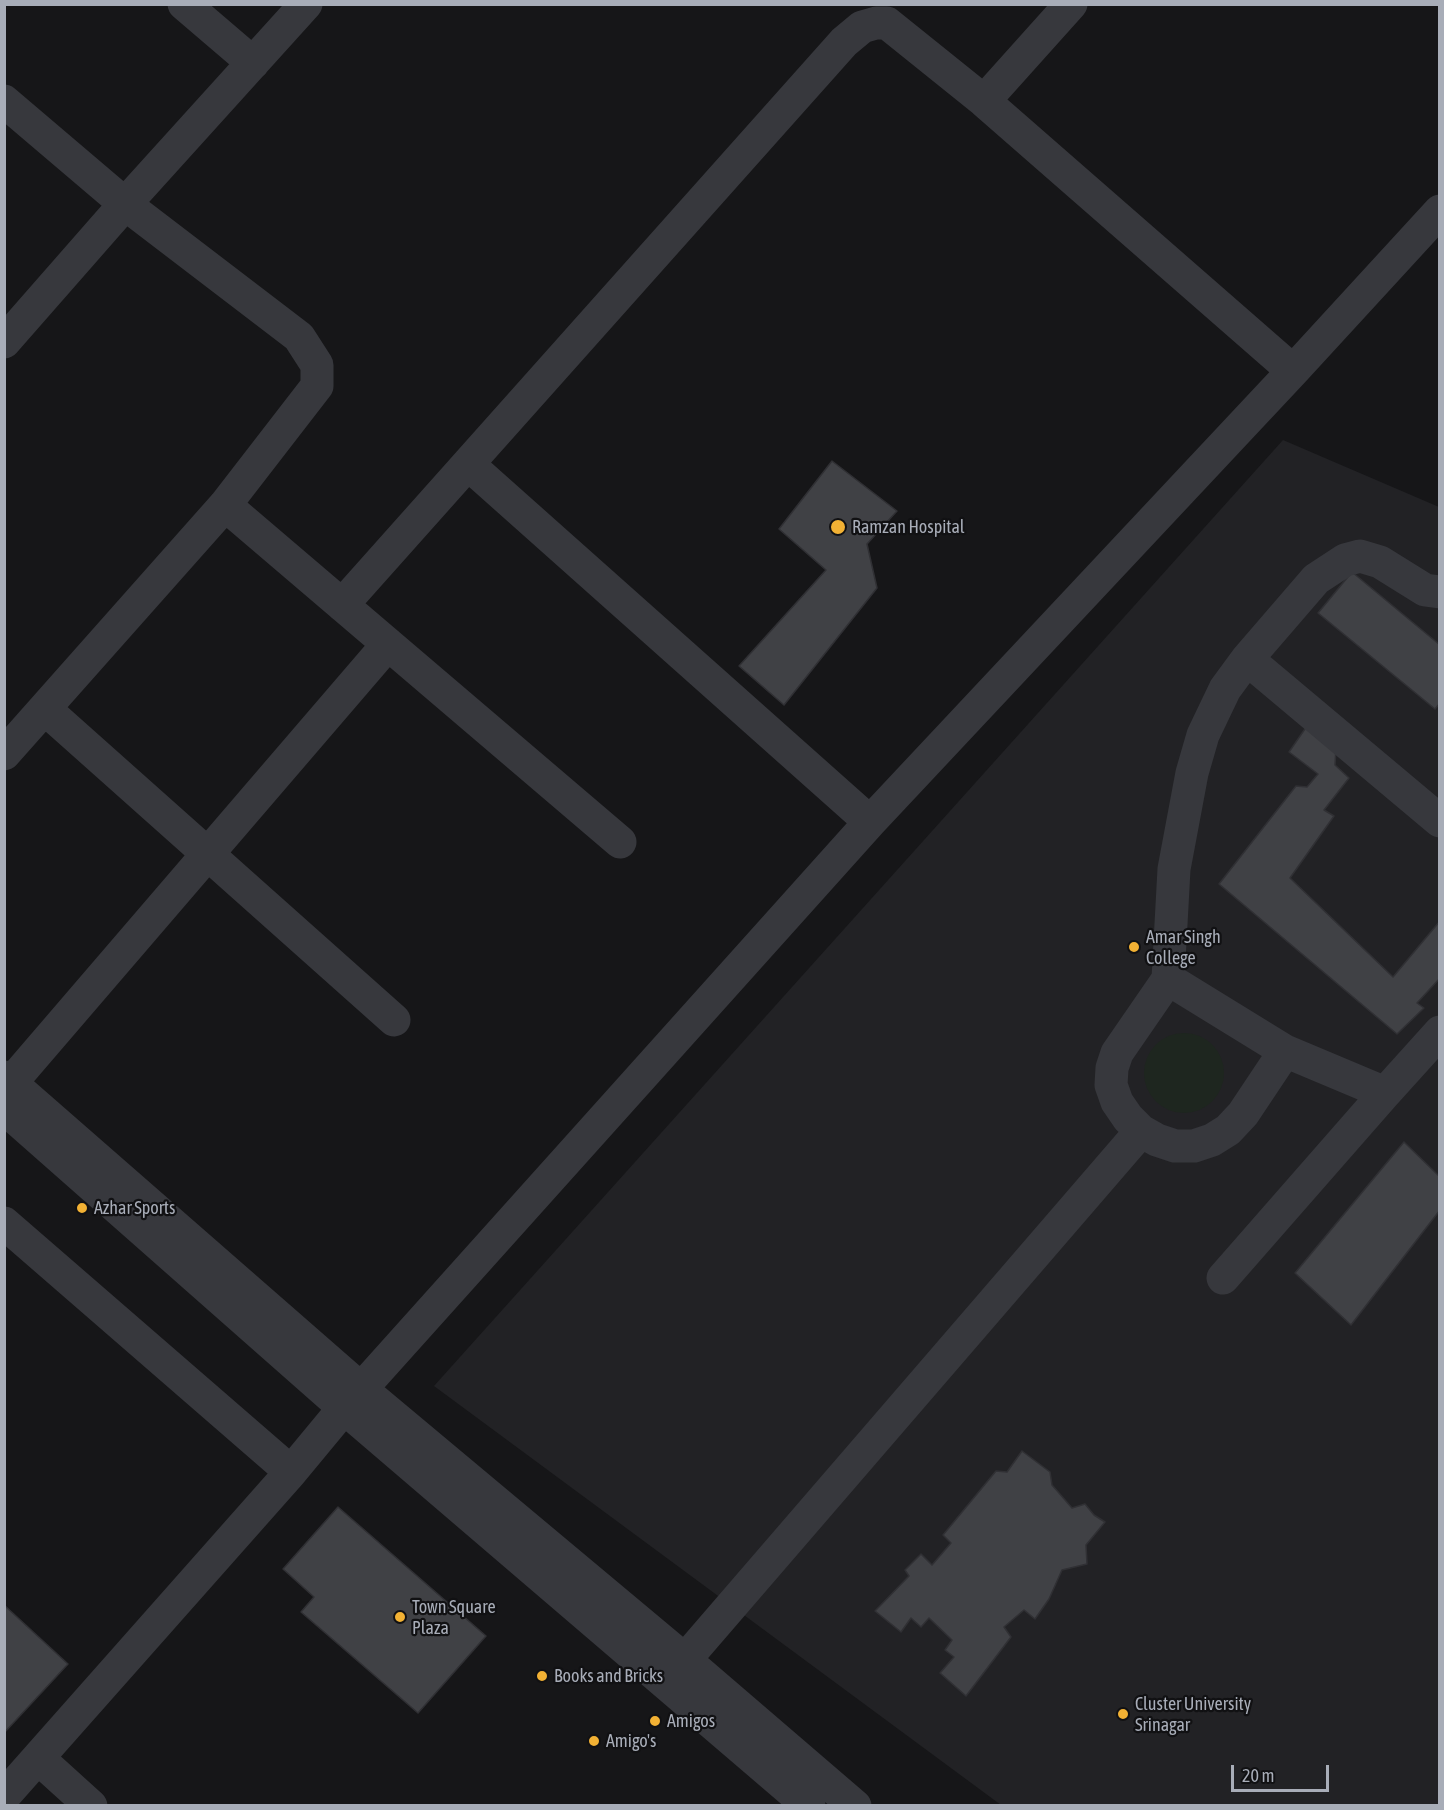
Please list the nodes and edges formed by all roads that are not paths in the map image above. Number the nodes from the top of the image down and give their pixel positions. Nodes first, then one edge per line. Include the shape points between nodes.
1 (184, 4) edge
2 (306, 4) edge
3 (1071, 4) edge
4 (253, 63) junction
5 (4, 101) edge
6 (984, 101) junction
7 (125, 204) junction
8 (1440, 211) edge
9 (4, 342) edge
10 (1293, 371) junction
11 (468, 464) junction
12 (225, 505) junction
13 (1440, 592) edge
14 (342, 605) junction
15 (388, 644) junction
16 (1247, 659) junction
17 (45, 709) junction
18 (4, 754) edge
19 (1440, 821) edge
20 (870, 822) junction
21 (620, 842) dead end
22 (208, 854) junction
23 (1168, 979) junction
24 (394, 1020) dead end
25 (1440, 1032) edge
26 (1286, 1051) junction
27 (6, 1090) edge
28 (1385, 1093) junction
29 (1141, 1131) junction
30 (4, 1223) edge
31 (1223, 1278) dead end
32 (353, 1399) junction
33 (291, 1472) junction
34 (675, 1671) junction
35 (38, 1758) junction
36 (4, 1796) edge
37 (91, 1806) edge
38 (809, 1806) edge
39 (855, 1806) edge

1 - 4 street
2 - 4 street
3 - 6 street
4 - 7 street
5 - 7 street
6 - 10 street
6 - 11 street via 887,23 854,32
7 - 9 street
7 - 12 street via 298,337 317,365 318,386
8 - 10 street
10 - 20 street
11 - 14 street
11 - 20 street
12 - 14 street
12 - 17 street
13 - 16 street via 1425,590 1380,562 1352,557 1316,579
14 - 15 street
15 - 21 street
15 - 22 street
16 - 19 street
16 - 23 street via 1225,689 1203,735 1192,773 1174,869
17 - 18 street
17 - 22 street
20 - 32 street
22 - 24 street
22 - 27 street
23 - 26 street
23 - 29 street via 1117,1053 1112,1068 1111,1085 1118,1102
25 - 28 street
26 - 28 street
26 - 29 street via 1243,1114 1212,1140 1194,1146 1175,1146
27 - 32 street
28 - 31 street
29 - 34 street
30 - 33 street
32 - 33 street
32 - 34 street
33 - 35 street
34 - 38 street
34 - 39 street
35 - 36 street
35 - 37 street

